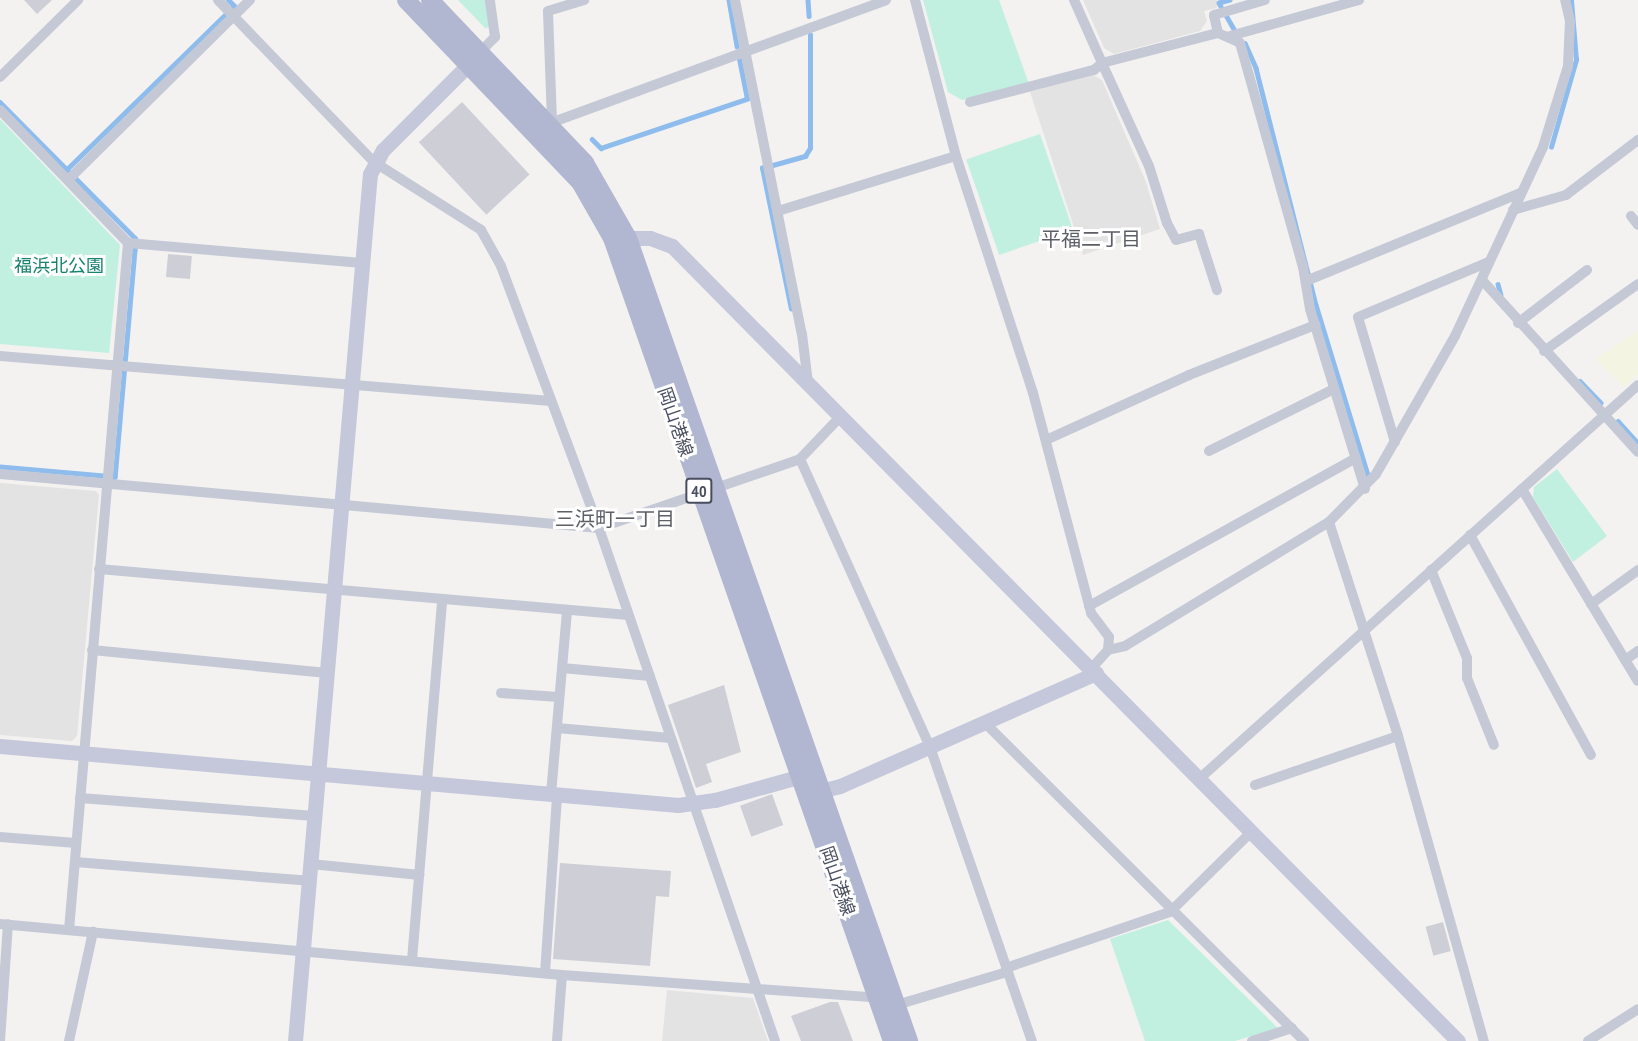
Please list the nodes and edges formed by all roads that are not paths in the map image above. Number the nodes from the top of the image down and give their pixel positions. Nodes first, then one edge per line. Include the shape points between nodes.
1 (78, 0) edge
2 (218, 0) edge
3 (250, 0) edge
4 (406, 0) edge
5 (430, 0) edge
6 (490, 0) edge
7 (584, 0) edge
8 (735, 0) edge
9 (886, 0) edge
10 (915, 0) edge
11 (1074, 0) edge
12 (1265, 0) edge
13 (1359, 0) edge
14 (1565, 0) edge
15 (230, 13) junction
16 (1218, 33) junction
17 (1235, 35) junction
18 (744, 51) junction
19 (473, 59) junction
20 (1102, 63) junction
21 (0, 77) edge
22 (970, 102) dead end
23 (0, 110) edge
24 (544, 125) junction
25 (1638, 140) edge
26 (957, 156) junction
27 (374, 162) junction
28 (71, 177) junction
29 (1521, 193) junction
30 (1513, 210) junction
31 (778, 211) junction
32 (620, 238) junction
33 (133, 243) junction
34 (1489, 262) junction
35 (362, 263) junction
36 (1587, 270) dead end
37 (1310, 279) junction
38 (1482, 280) junction
39 (1638, 284) edge
40 (1217, 290) dead end
41 (1521, 320) junction
42 (1315, 325) junction
43 (1548, 349) junction
44 (0, 356) edge
45 (122, 366) junction
46 (352, 385) junction
47 (1638, 385) edge
48 (808, 387) junction
49 (1334, 389) junction
50 (551, 401) junction
51 (1605, 416) junction
52 (839, 418) junction
53 (1046, 440) junction
54 (1395, 442) junction
55 (1209, 451) dead end
56 (1638, 452) edge
57 (1356, 458) junction
58 (800, 459) junction
59 (0, 474) edge
60 (108, 480) junction
61 (707, 489) junction
62 (1365, 489) junction
63 (1522, 489) junction
64 (341, 506) junction
65 (1329, 522) junction
66 (599, 528) junction
67 (1470, 535) junction
68 (99, 569) junction
69 (1431, 570) junction
70 (1638, 570) edge
71 (334, 589) junction
72 (442, 600) junction
73 (1591, 604) junction
74 (1089, 606) junction
75 (567, 610) junction
76 (628, 615) junction
77 (1365, 628) junction
78 (92, 650) junction
79 (1108, 650) junction
80 (1638, 651) edge
81 (1625, 660) junction
82 (562, 668) junction
83 (1094, 671) junction
84 (327, 673) junction
85 (650, 676) junction
86 (1638, 681) edge
87 (501, 693) dead end
88 (559, 697) junction
89 (984, 723) junction
90 (557, 729) junction
91 (1398, 736) junction
92 (671, 738) junction
93 (1494, 745) dead end
94 (0, 746) edge
95 (930, 747) junction
96 (83, 753) junction
97 (1591, 755) dead end
98 (318, 774) junction
99 (806, 774) junction
100 (1198, 780) junction
101 (426, 783) junction
102 (1255, 785) dead end
103 (815, 793) junction
104 (554, 794) junction
105 (80, 798) junction
106 (694, 805) junction
107 (314, 816) junction
108 (1251, 832) junction
109 (0, 837) edge
110 (76, 843) junction
111 (75, 861) junction
112 (310, 864) junction
113 (419, 874) junction
114 (309, 881) junction
115 (1170, 912) junction
116 (4, 924) edge
117 (69, 930) junction
118 (93, 932) junction
119 (303, 951) junction
120 (412, 960) junction
121 (1007, 970) junction
122 (545, 974) junction
123 (562, 975) junction
124 (757, 990) junction
125 (887, 1002) junction
126 (1638, 1009) edge
127 (1292, 1028) junction
128 (0, 1041) edge
129 (69, 1041) edge
130 (295, 1041) edge
131 (558, 1041) edge
132 (775, 1041) edge
133 (892, 1041) edge
134 (909, 1041) edge
135 (1032, 1041) edge
136 (1252, 1041) edge
137 (1304, 1041) edge
138 (1458, 1041) edge
139 (1484, 1041) edge
140 (1588, 1041) edge

1 - 21 street
2 - 15 street
3 - 15 street
4 - 19 main road, 岡山港線 / 40
5 - 19 main road, 岡山港線 / 40
6 - 19 street via 495,37
7 - 24 street via 548,11
8 - 18 street
9 - 18 street
10 - 26 street
11 - 20 street
12 - 16 street via 1214,15
13 - 17 street
14 - 29 street via 1570,21 1568,66 1543,147
15 - 27 street
15 - 28 street
16 - 17 street
16 - 20 street
17 - 37 street via 1248,62
18 - 24 street
18 - 31 street
19 - 24 main road, 岡山港線 / 40
19 - 27 street
20 - 22 street via 1094,70
20 - 40 street via 1149,166 1167,223 1176,240 1199,234
23 - 28 street
24 - 32 main road, 岡山港線 / 40
25 - 30 street via 1566,195
26 - 31 street
26 - 53 street
27 - 35 street
27 - 50 street via 481,230 501,266
28 - 33 street
29 - 30 street
29 - 37 street
30 - 34 street
31 - 48 street
32 - 48 street via 672,246
32 - 61 main road, 岡山港線 / 40
33 - 35 street
33 - 45 street
34 - 38 street
34 - 54 street via 1358,317
35 - 46 street
36 - 41 street
37 - 42 street
38 - 41 street
38 - 54 street
39 - 43 street
41 - 43 street
42 - 49 street
42 - 53 street via 1189,375
43 - 51 street
44 - 45 street
45 - 46 street
45 - 60 street
46 - 50 street
46 - 64 street
47 - 51 street
48 - 52 street
49 - 55 street
49 - 57 street
50 - 66 street
51 - 56 street
51 - 63 street
52 - 58 street
52 - 83 street
53 - 74 street
54 - 62 street
57 - 62 street
57 - 74 street
58 - 61 street
58 - 95 street
59 - 60 street
60 - 64 street
60 - 68 street
61 - 66 street
61 - 99 main road, 岡山港線 / 40
62 - 65 street
63 - 67 street
63 - 73 street
64 - 66 street
64 - 71 street
65 - 77 street
65 - 79 street via 1125,646
66 - 76 street
67 - 69 street
67 - 97 street
68 - 71 street
68 - 78 street
69 - 77 street
69 - 93 street via 1467,658 1467,678
70 - 73 street
71 - 72 street
71 - 84 street
72 - 75 street
72 - 101 street
73 - 81 street
74 - 79 street via 1109,637
75 - 76 street
75 - 82 street
76 - 85 street
77 - 91 street
77 - 100 street
78 - 84 street
78 - 96 street
79 - 83 street
80 - 81 street
81 - 86 street
82 - 85 street
82 - 88 street
83 - 89 street
83 - 100 street
84 - 98 street
85 - 92 street
87 - 88 street
88 - 90 street
89 - 95 street
89 - 115 street
90 - 92 street
90 - 104 street
91 - 102 street
91 - 139 street
92 - 106 street
94 - 96 street
95 - 103 street
95 - 121 street
96 - 98 street
96 - 105 street
98 - 101 street
98 - 107 street
99 - 103 main road, 岡山港線 / 40
99 - 106 street
100 - 108 street
101 - 104 street
101 - 113 street
103 - 125 main road, 岡山港線 / 40
104 - 106 street
104 - 122 street
105 - 107 street
105 - 110 street
106 - 124 street
107 - 112 street
108 - 115 street
108 - 138 street
109 - 110 street
110 - 111 street
111 - 114 street
111 - 117 street
112 - 113 street
112 - 114 street
113 - 120 street
114 - 119 street
115 - 121 street
115 - 127 street
116 - 117 street
116 - 128 street
117 - 118 street
118 - 119 street
118 - 129 street
119 - 120 street
119 - 130 street
120 - 122 street
121 - 125 street
121 - 135 street
122 - 123 street
123 - 124 street
123 - 131 street
124 - 125 street
124 - 132 street
125 - 133 main road, 岡山港線 / 40
125 - 134 main road, 岡山港線 / 40
126 - 140 street
127 - 136 street
127 - 137 street

